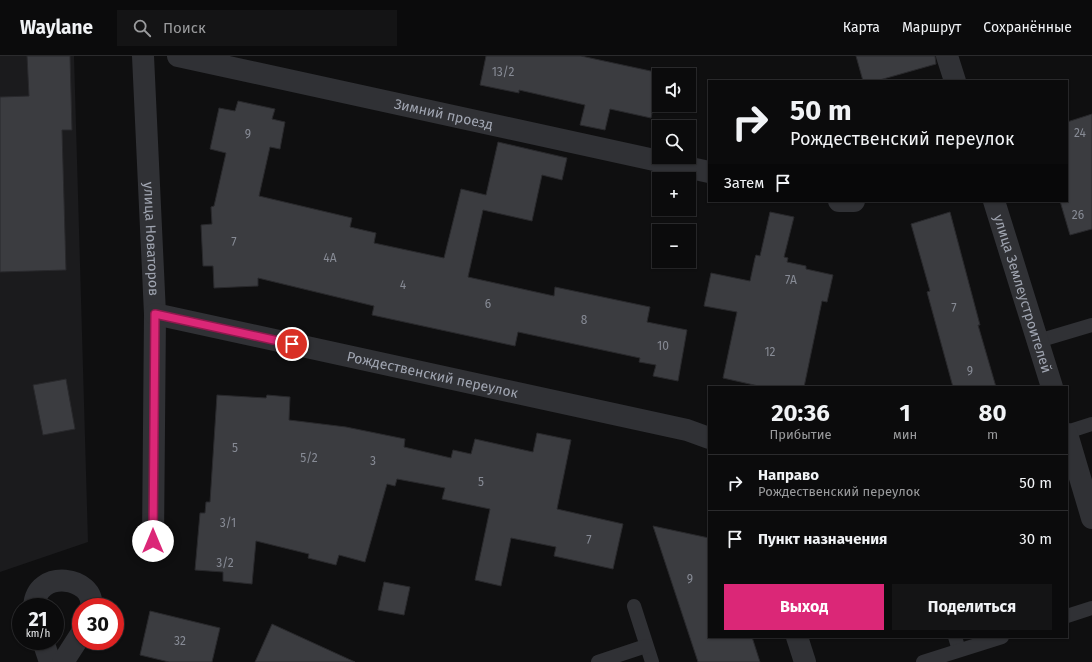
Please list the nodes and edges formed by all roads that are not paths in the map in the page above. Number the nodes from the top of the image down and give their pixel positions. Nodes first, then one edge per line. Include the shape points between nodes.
1 (143, 56) edge
2 (178, 56) edge
3 (947, 56) edge
4 (955, 80) edge
5 (708, 172) edge
6 (994, 202) edge
7 (155, 314) junction
8 (1092, 325) edge
9 (1038, 341) junction
10 (1052, 386) edge
11 (1092, 424) edge
12 (1068, 433) edge
13 (1068, 436) edge
14 (708, 438) edge
15 (1092, 518) edge
16 (153, 541) dead end
17 (35, 598) edge
18 (90, 598) edge
19 (634, 606) dead end
20 (1092, 608) edge
21 (1068, 616) edge
22 (798, 638) edge
23 (996, 638) edge
24 (957, 644) edge
25 (646, 646) junction
26 (72, 648) edge
27 (46, 650) edge
28 (50, 662) edge
29 (63, 662) edge
30 (598, 662) edge
31 (652, 662) edge
32 (805, 662) edge
33 (923, 662) edge

1 - 7 street, улица Новаторов
2 - 5 street, Зимний проезд
3 - 4 street
6 - 9 street, улица Землеустроителей
7 - 14 street, Рождественский переулок via 687,430
7 - 16 street, улица Новаторов
8 - 9 lane
9 - 10 street, улица Землеустроителей
11 - 12 lane
13 - 15 street
17 - 18 street via 42,586 54,580 68,580 80,585
19 - 25 lane
20 - 21 lane
22 - 32 street
23 - 24 lane
24 - 33 lane
25 - 30 lane
25 - 31 lane
26 - 29 street
27 - 28 street

